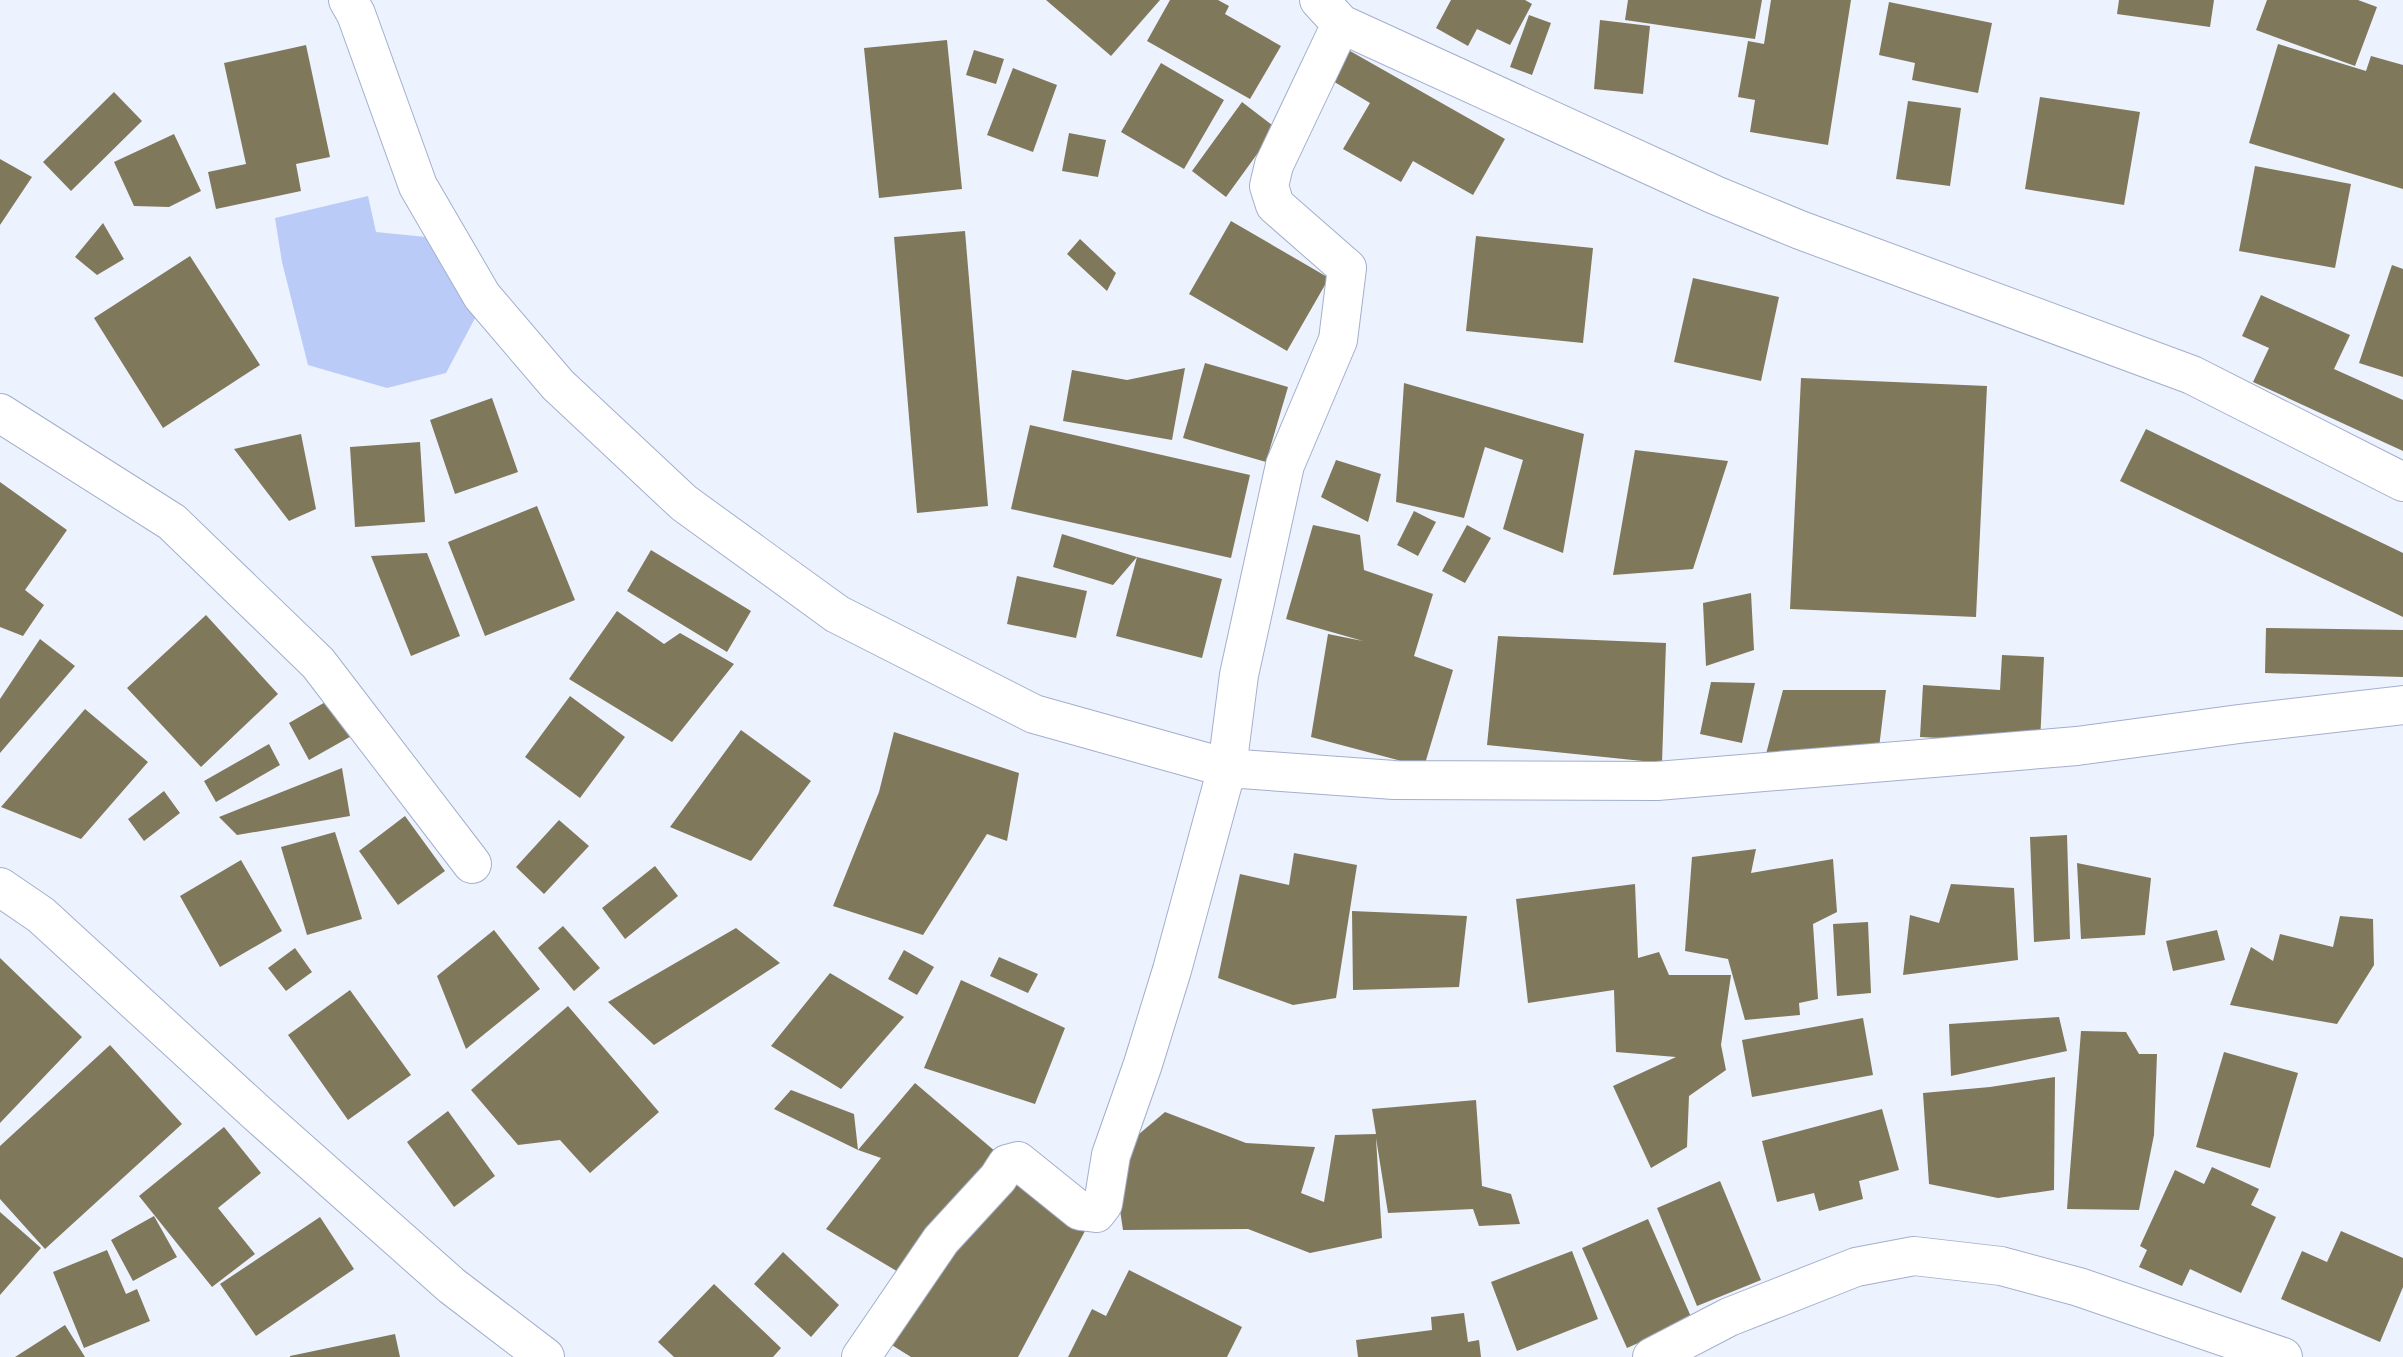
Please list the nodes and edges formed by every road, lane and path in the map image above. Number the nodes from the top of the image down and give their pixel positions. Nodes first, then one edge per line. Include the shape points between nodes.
1 (348, 0) edge
2 (1330, 12) edge
3 (0, 413) edge
4 (2403, 482) edge
5 (2403, 705) edge
6 (1227, 768) junction
7 (472, 864) dead end
8 (0, 887) edge
9 (545, 1357) edge
10 (861, 1357) edge
11 (1652, 1357) edge
12 (2283, 1357) edge

1 - 6 street via 418,186 482,296 558,385 684,503 837,614 1034,714
2 - 4 street via 1715,195 2192,375
2 - 6 street via 1269,186 1275,205 1347,268 1338,340 1285,465 1239,675
3 - 7 street via 172,522 318,663
5 - 6 street via 2077,746 1657,781 1394,780
6 - 10 street via 1168,982 1111,1155 1103,1203 1096,1213 1080,1212 1018,1161 1007,1164 941,1240
8 - 9 street via 40,915 452,1286
11 - 12 street via 1729,1318 1856,1267 1914,1256 2001,1266 2079,1287

